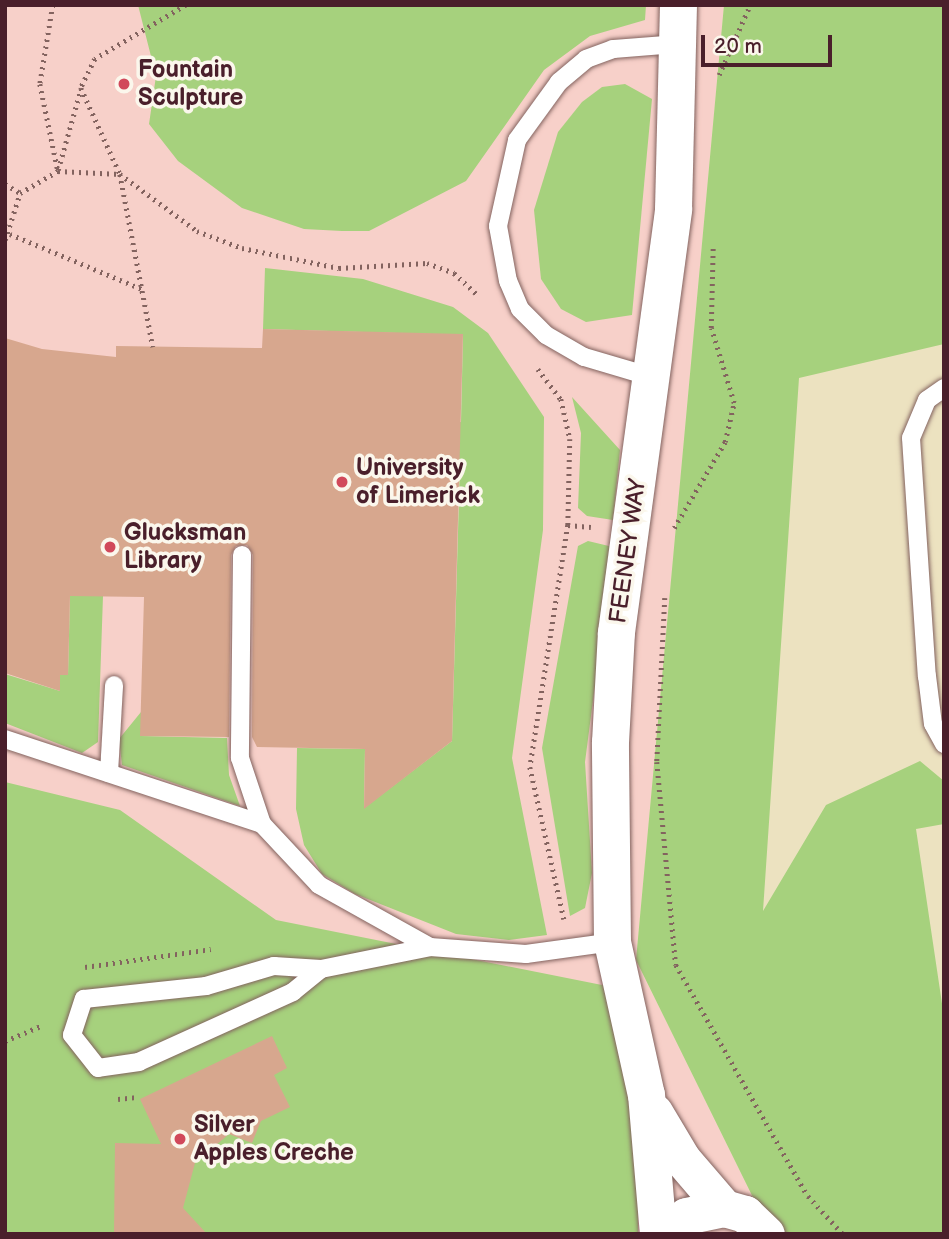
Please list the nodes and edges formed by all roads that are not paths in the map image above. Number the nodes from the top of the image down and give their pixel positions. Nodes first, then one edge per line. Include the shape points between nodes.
1 (678, 5) edge
2 (676, 44) junction
3 (652, 377) junction
4 (944, 388) edge
5 (242, 555) dead end
6 (114, 685) dead end
7 (5, 739) edge
8 (944, 744) edge
9 (109, 774) junction
10 (262, 824) junction
11 (612, 942) junction
12 (430, 947) junction
13 (321, 969) junction
14 (646, 1095) junction
15 (724, 1208) junction
16 (658, 1234) edge
17 (667, 1234) edge
18 (766, 1234) edge

1 - 2 street, FEENEY WAY
2 - 3 street, FEENEY WAY via 673,209
2 - 3 lane via 613,49 586,59 559,82 517,140 498,226 508,281 528,317 584,357
3 - 11 street, FEENEY WAY via 616,632
4 - 8 lane via 927,400 911,438 927,676 933,724
5 - 10 lane via 240,758
6 - 9 lane
7 - 9 lane
9 - 10 lane
10 - 12 lane via 319,885
11 - 12 lane via 572,950
11 - 14 street, FEENEY WAY
12 - 13 lane
13 - 13 lane via 293,992 138,1062 98,1068 72,1035 84,999 206,986 274,966
14 - 15 street, FEENEY WAY via 665,1135
14 - 16 street, FEENEY WAY
15 - 17 street via 686,1216
15 - 18 street via 745,1214

